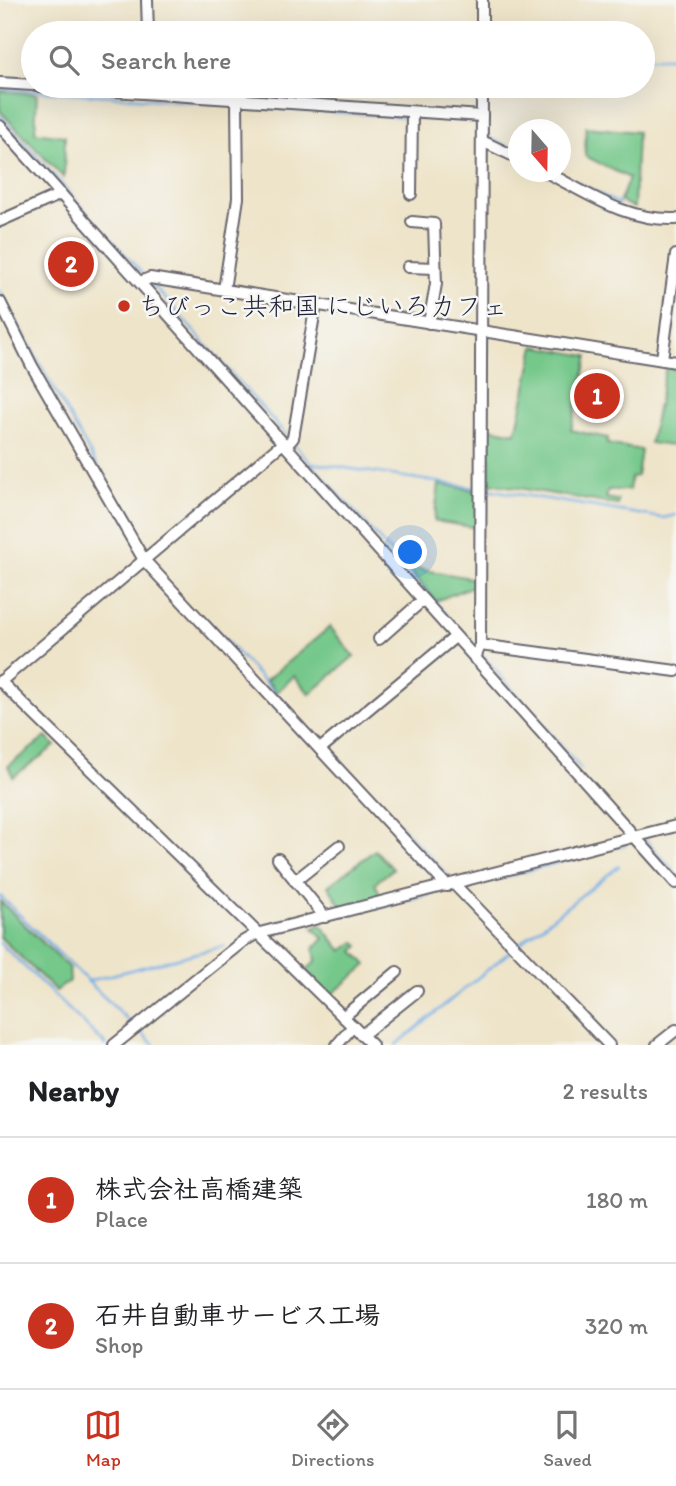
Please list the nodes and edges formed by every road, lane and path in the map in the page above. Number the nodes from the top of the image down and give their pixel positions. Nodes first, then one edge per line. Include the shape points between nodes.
1 (147, 0) edge
2 (482, 0) edge
3 (148, 21) edge
4 (482, 21) edge
5 (0, 83) edge
6 (21, 84) edge
7 (199, 98) edge
8 (482, 98) edge
9 (237, 104) junction
10 (412, 112) junction
11 (482, 117) junction
12 (0, 126) edge
13 (482, 141) junction
14 (508, 153) edge
15 (566, 182) edge
16 (61, 194) junction
17 (411, 194) dead end
18 (676, 219) edge
19 (0, 221) edge
20 (412, 222) dead end
21 (676, 255) edge
22 (408, 267) dead end
23 (435, 268) junction
24 (140, 282) junction
25 (224, 290) junction
26 (0, 302) edge
27 (316, 304) junction
28 (429, 323) junction
29 (483, 331) junction
30 (662, 359) junction
31 (676, 362) edge
32 (285, 444) junction
33 (144, 560) junction
34 (422, 600) junction
35 (455, 637) junction
36 (379, 639) dead end
37 (483, 645) junction
38 (475, 659) junction
39 (676, 671) edge
40 (2, 680) edge
41 (323, 747) junction
42 (676, 826) edge
43 (632, 837) junction
44 (339, 846) dead end
45 (278, 859) dead end
46 (295, 881) junction
47 (676, 883) edge
48 (451, 885) junction
49 (325, 917) junction
50 (256, 934) junction
51 (397, 972) dead end
52 (416, 991) dead end
53 (343, 1017) junction
54 (352, 1026) junction
55 (676, 1030) edge
56 (362, 1035) junction
57 (114, 1045) edge
58 (337, 1045) edge
59 (372, 1045) edge
60 (609, 1045) edge
61 (657, 1045) edge

1 - 3 street
2 - 4 street
5 - 6 street
7 - 9 street
8 - 11 street
9 - 10 street
9 - 25 street via 238,198
10 - 11 street
10 - 17 street
11 - 13 street
12 - 16 street
13 - 14 street
13 - 29 street
15 - 18 street via 634,217
16 - 19 street
16 - 24 street
20 - 23 street via 434,224
21 - 30 street
22 - 23 street
23 - 28 street
24 - 25 street via 150,278
24 - 32 street
25 - 27 street
26 - 33 street
27 - 28 street
27 - 32 street via 293,438
28 - 29 street
29 - 30 street
29 - 37 street
30 - 31 street
32 - 33 street
32 - 34 street
33 - 40 street
33 - 41 street
34 - 35 street
34 - 36 street
35 - 38 street
35 - 41 street
37 - 38 street
37 - 39 street
38 - 43 street
40 - 50 street
41 - 48 street
42 - 43 street
43 - 47 street
43 - 48 street
44 - 46 street
45 - 46 street
46 - 49 street
48 - 49 street
48 - 60 street
49 - 50 street
50 - 53 street
50 - 57 street
51 - 53 street
52 - 56 street
53 - 54 street
54 - 56 street
54 - 58 street
55 - 61 street
56 - 59 street

